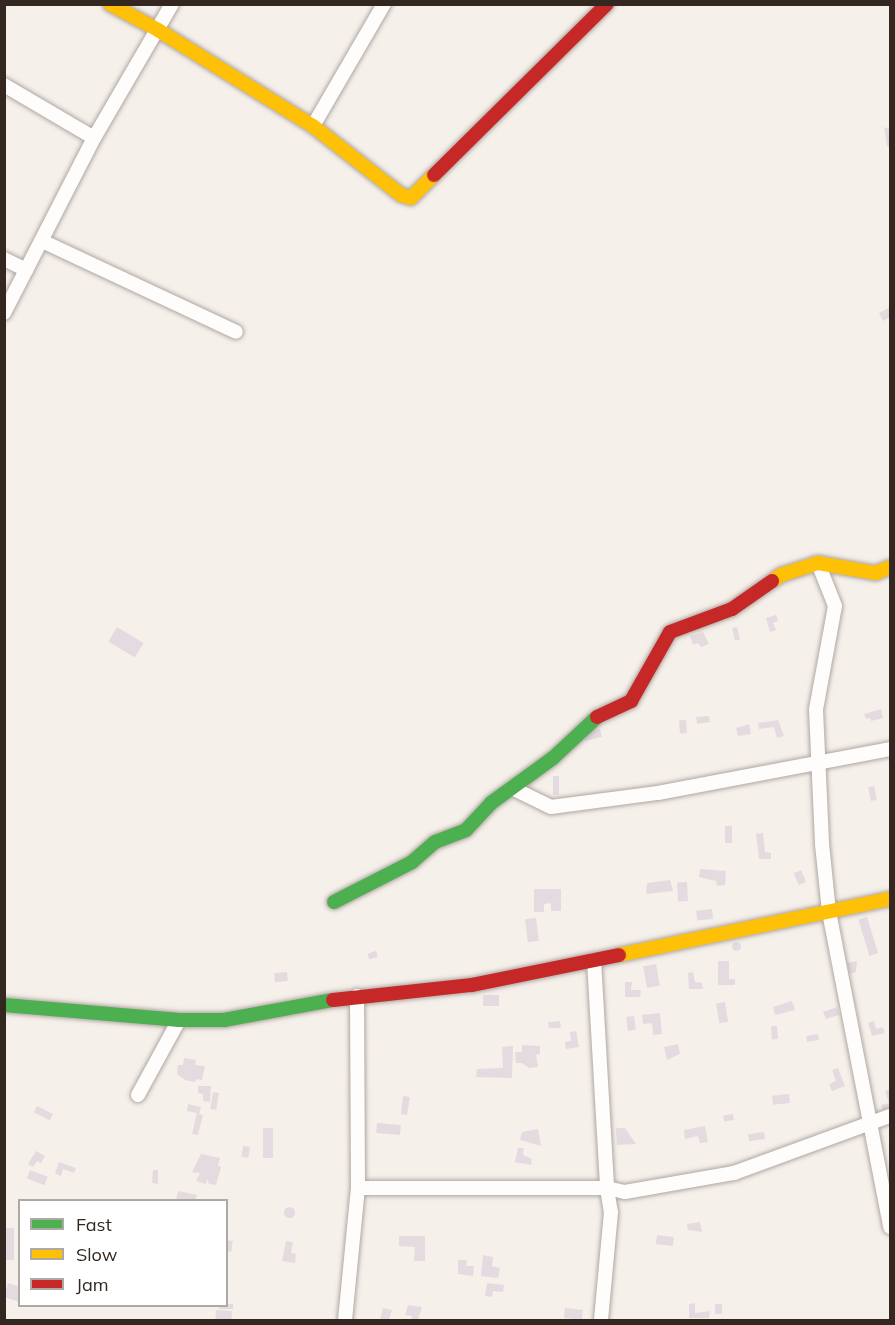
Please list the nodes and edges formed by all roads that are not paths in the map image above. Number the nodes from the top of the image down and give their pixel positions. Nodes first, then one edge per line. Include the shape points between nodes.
1 (110, 4) edge
2 (172, 4) edge
3 (384, 4) edge
4 (607, 4) edge
5 (158, 30) junction
6 (4, 85) edge
7 (313, 126) junction
8 (94, 138) junction
9 (42, 241) junction
10 (4, 259) edge
11 (27, 270) junction
12 (4, 313) edge
13 (236, 332) dead end
14 (818, 563) junction
15 (891, 567) edge
16 (891, 749) edge
17 (818, 763) junction
18 (512, 788) junction
19 (890, 900) edge
20 (334, 902) dead end
21 (829, 912) junction
22 (594, 960) junction
23 (357, 996) junction
24 (4, 1005) edge
25 (179, 1020) junction
26 (138, 1095) dead end
27 (891, 1116) edge
28 (872, 1123) junction
29 (358, 1188) junction
30 (607, 1188) junction
31 (891, 1227) edge
32 (345, 1320) edge
33 (601, 1320) edge

1 - 5 street
2 - 5 street
3 - 7 street
4 - 7 street via 411,198 401,195
5 - 7 street
5 - 8 street
6 - 8 street
8 - 9 street
9 - 11 street
9 - 13 street
10 - 11 street
11 - 12 street
14 - 15 street via 876,573
14 - 17 street via 835,606 816,710
14 - 18 street via 781,575 732,609 670,632 631,701 592,719 553,758
16 - 17 street
17 - 18 street via 658,793 551,807
17 - 21 street
18 - 20 street via 491,803 466,830 435,842 412,862
19 - 21 street
21 - 22 street
21 - 28 street
22 - 23 street via 472,985
22 - 30 street
23 - 25 street via 224,1020
23 - 29 street
24 - 25 street
25 - 26 street
27 - 28 street
28 - 30 street via 734,1173 625,1192
28 - 31 street
29 - 30 street
29 - 32 street
30 - 33 street via 611,1212

